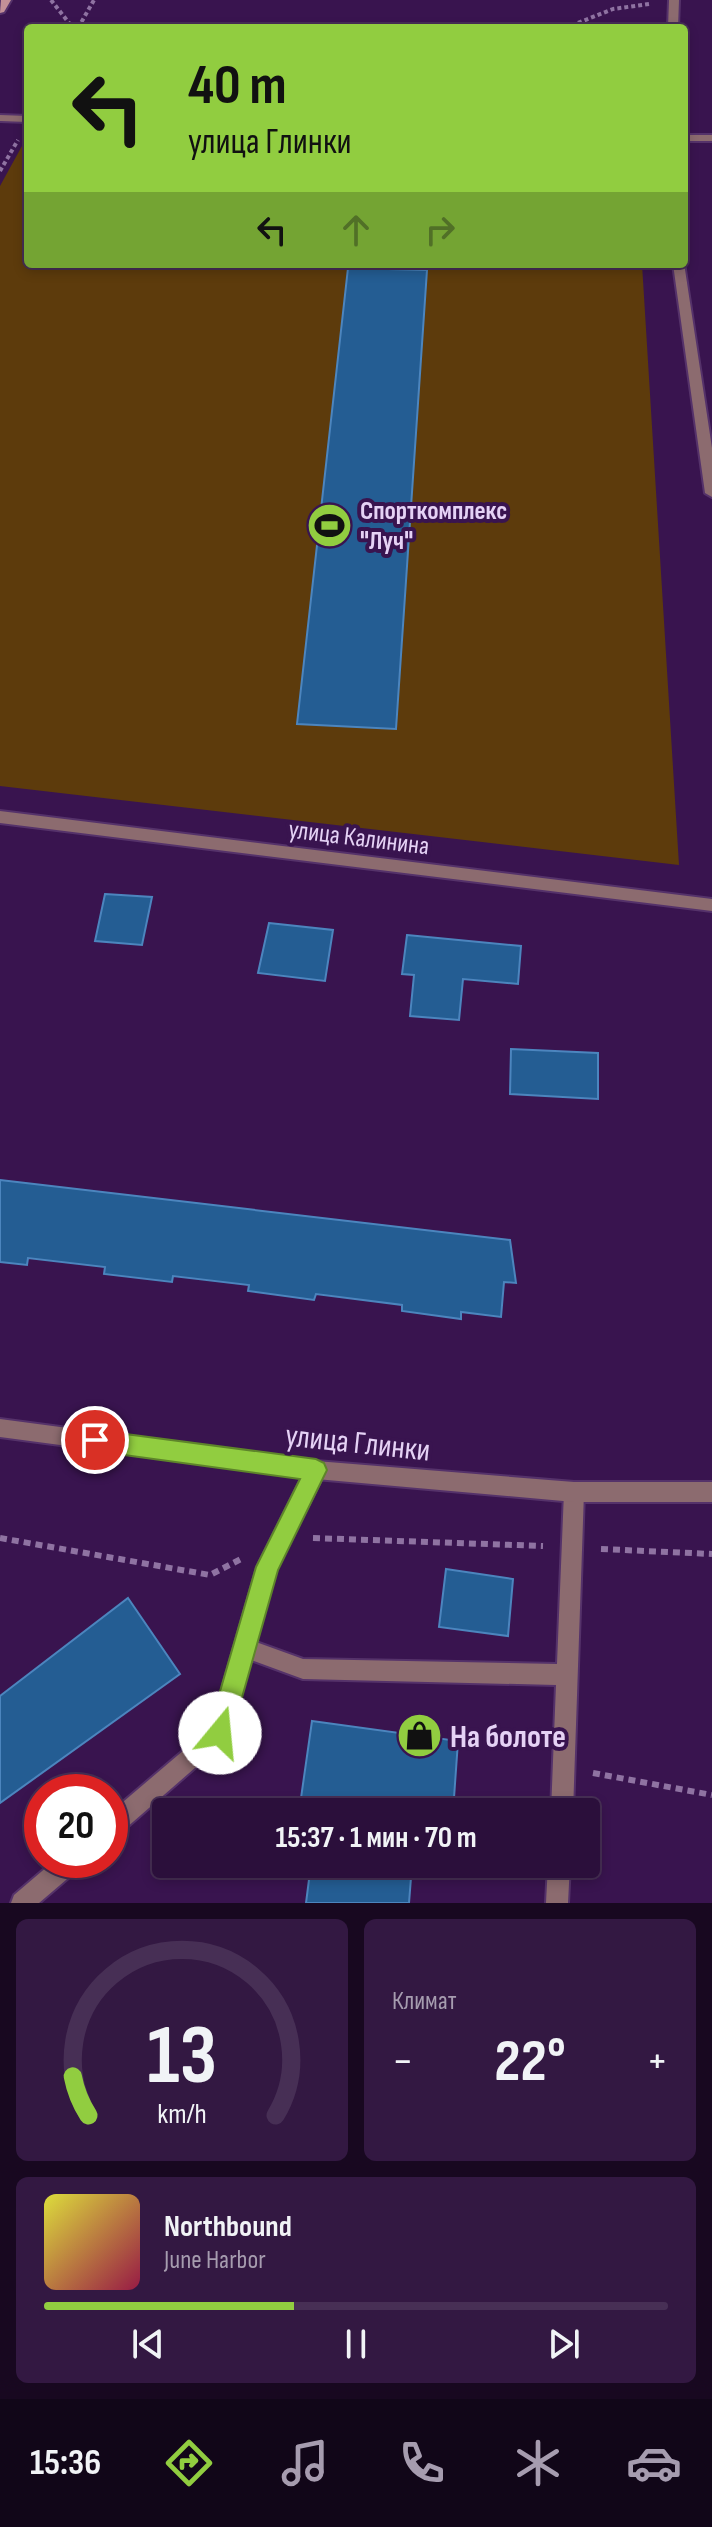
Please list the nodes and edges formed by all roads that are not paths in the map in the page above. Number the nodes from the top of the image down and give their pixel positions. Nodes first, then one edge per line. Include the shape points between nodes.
1 (6, 0) edge
2 (674, 0) edge
3 (0, 10) edge
4 (673, 24) edge
5 (0, 118) edge
6 (24, 124) edge
7 (688, 138) edge
8 (712, 138) edge
9 (680, 268) edge
10 (705, 420) edge
11 (712, 493) edge
12 (0, 817) edge
13 (712, 905) edge
14 (0, 1428) edge
15 (316, 1470) junction
16 (574, 1492) junction
17 (712, 1492) edge
18 (246, 1648) junction
19 (569, 1675) junction
20 (563, 1798) edge
21 (128, 1812) edge
22 (51, 1878) edge
23 (558, 1878) edge
24 (22, 1903) edge
25 (557, 1903) edge

1 - 3 main road
2 - 4 street
5 - 6 street
7 - 8 street
9 - 10 street
10 - 11 street
12 - 13 street, улица Калинина
14 - 15 street, улица Глинки
15 - 16 street, улица Глинки
15 - 18 street via 267,1567
16 - 17 street, улица Глинки
16 - 19 street
18 - 19 street via 303,1669
18 - 21 street via 220,1733
19 - 20 street
22 - 24 street
23 - 25 street

